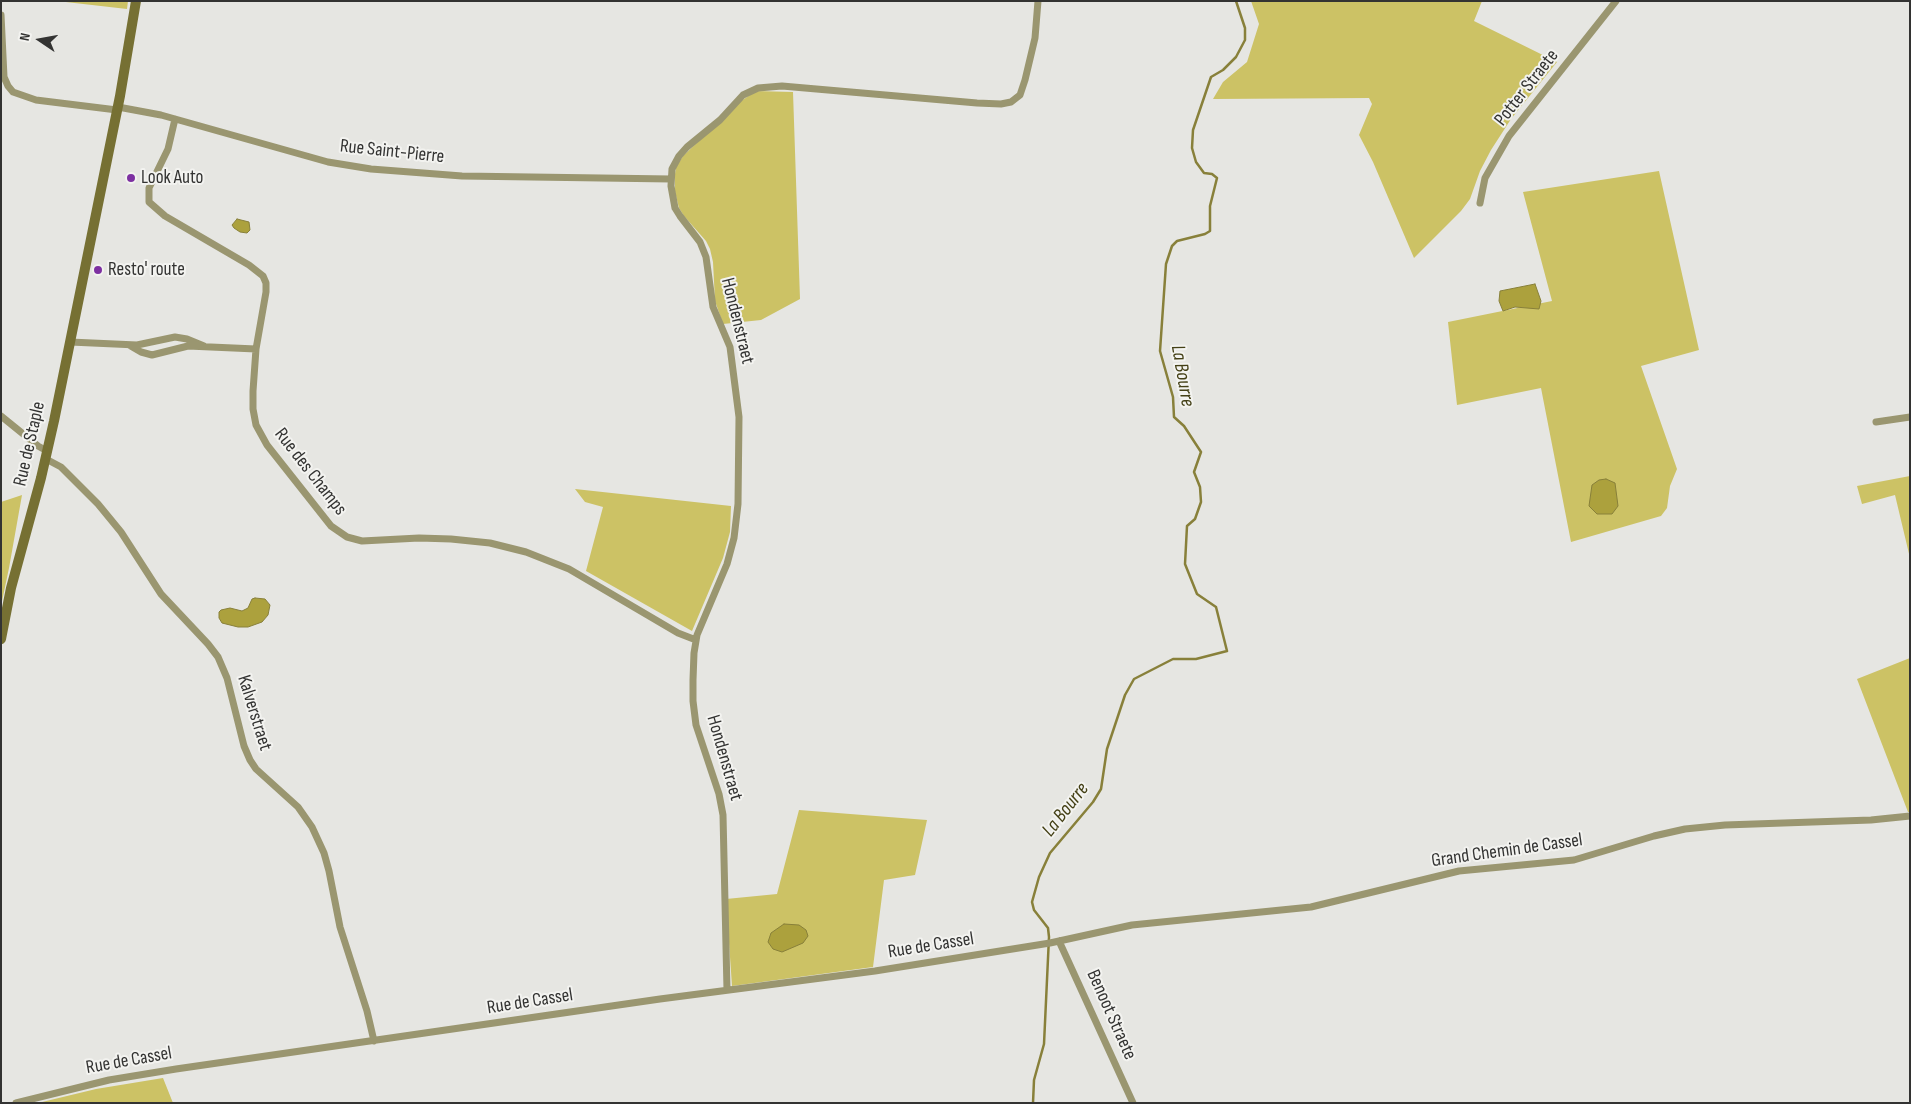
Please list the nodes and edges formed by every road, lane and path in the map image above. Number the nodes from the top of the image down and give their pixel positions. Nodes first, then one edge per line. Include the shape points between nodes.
1 (135, 1) edge
2 (1038, 1) edge
3 (1616, 1) edge
4 (1, 15) edge
5 (117, 112) junction
6 (175, 119) junction
7 (671, 179) junction
8 (1480, 203) dead end
9 (70, 342) junction
10 (128, 345) junction
11 (204, 346) junction
12 (256, 349) junction
13 (1, 416) edge
14 (1910, 417) edge
15 (1876, 422) dead end
16 (46, 455) junction
17 (1, 639) edge
18 (696, 640) junction
19 (1910, 816) edge
20 (1059, 941) junction
21 (1047, 944) joint
22 (727, 990) junction
23 (374, 1041) junction
24 (16, 1103) edge
25 (1133, 1103) edge

1 - 5 main road, Rue de Staple
2 - 7 street, Hondenstraet via 1036,32 1025,80 1020,95 1011,102 977,103 782,86 758,88 743,95 720,120 682,151
3 - 8 street, Potter Straete via 1509,136 1485,178
4 - 5 street, Rue Saint-Pierre via 4,72 10,89 36,100
5 - 6 street, Rue Saint-Pierre
5 - 9 main road, Rue de Staple via 98,172
6 - 7 street, Rue Saint-Pierre via 328,162 371,169 470,176
6 - 12 street, Rue des Champs via 168,149 150,188 149,202 165,216 261,273 266,292
7 - 18 street, Hondenstraet via 677,212 697,237 706,256 713,307 730,347 739,424 738,504 734,538 727,564
9 - 10 street
9 - 16 main road, Rue de Staple
10 - 11 street via 175,336
10 - 11 street via 152,355 183,347
11 - 12 street
12 - 18 street, Rue des Champs via 252,403 258,430 323,518 338,532 362,541 458,540 490,543 526,552 569,569
13 - 16 street, Kalverstraet
14 - 15 street
16 - 17 main road, Rue de Staple
16 - 23 street, Kalverstraet via 98,504 121,532 157,589 218,657 250,760 298,807 324,854 340,927
18 - 22 street, Hondenstraet via 694,716 719,794 722,814
19 - 20 street, Grand Chemin de Cassel via 1685,829 1574,860 1466,870 1322,905 1132,925
20 - 21 street, Grand Chemin de Cassel
20 - 25 street, Benoot Straete
21 - 22 street, Rue de Cassel
22 - 23 street, Rue de Cassel
23 - 24 street, Rue de Cassel via 137,1075

